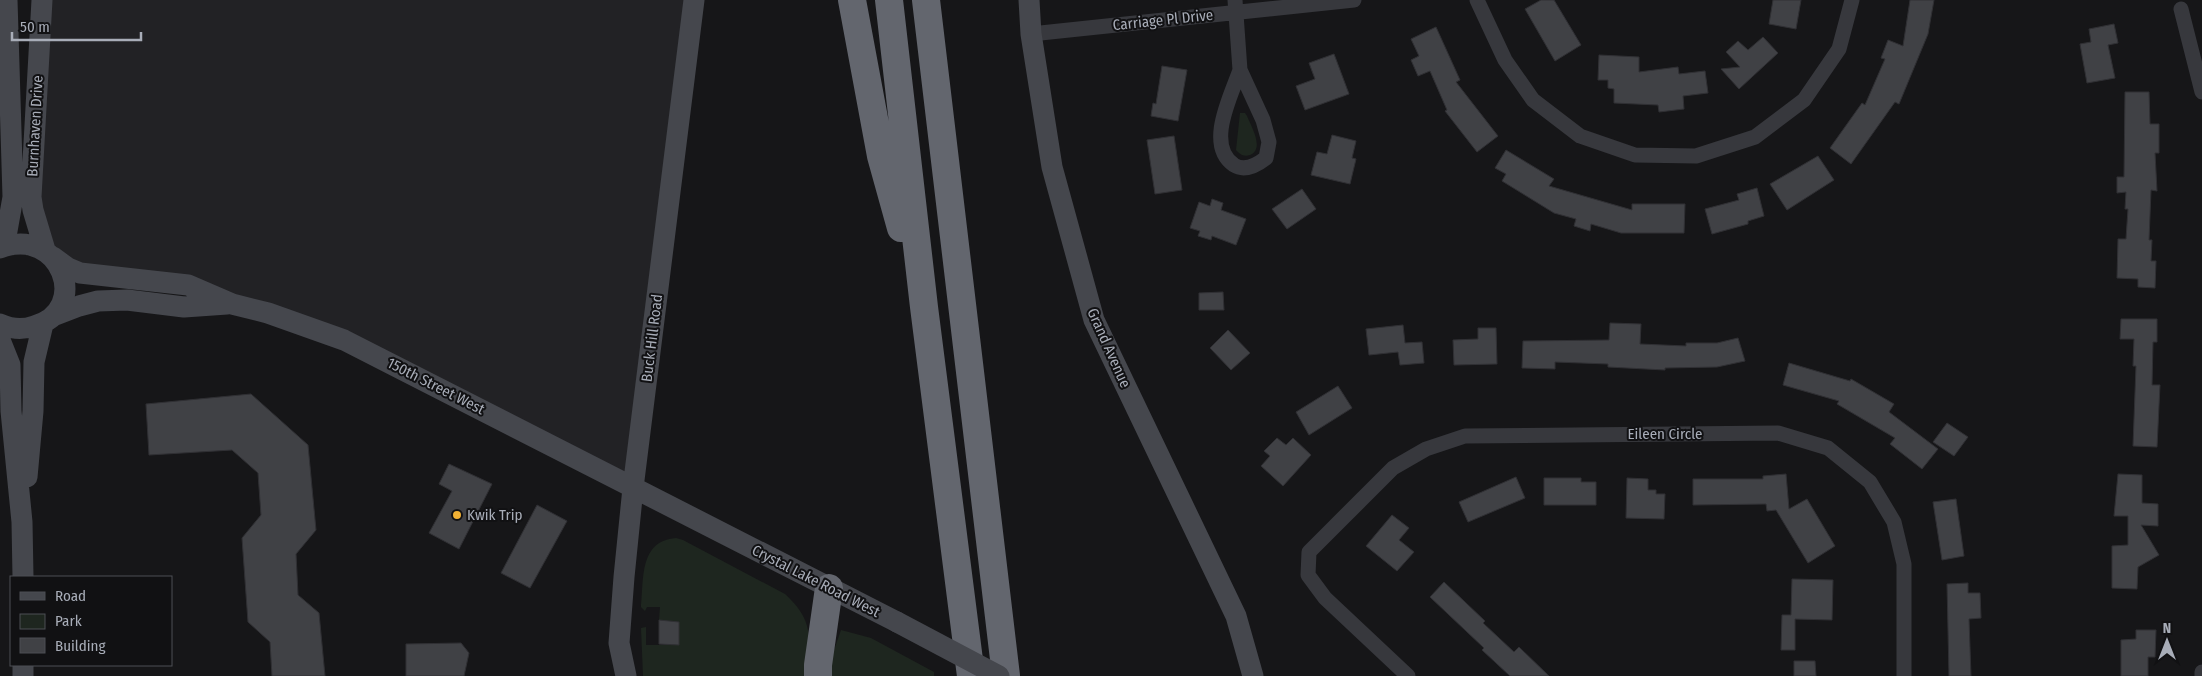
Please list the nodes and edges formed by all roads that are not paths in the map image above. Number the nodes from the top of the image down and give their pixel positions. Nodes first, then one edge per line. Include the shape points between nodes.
1 (7, 0) edge
2 (42, 0) edge
3 (694, 0) edge
4 (852, 0) edge
5 (890, 0) edge
6 (926, 0) edge
7 (1029, 0) edge
8 (1354, 0) edge
9 (1477, 0) edge
10 (1852, 0) edge
11 (1236, 6) edge
12 (2181, 9) dead end
13 (1031, 34) junction
14 (1240, 70) junction
15 (2202, 92) edge
16 (0, 241) edge
17 (0, 248) edge
18 (49, 254) junction
19 (232, 304) junction
20 (924, 307) junction
21 (48, 320) junction
22 (0, 324) edge
23 (0, 340) edge
24 (633, 488) junction
25 (22, 522) junction
26 (23, 576) edge
27 (829, 588) junction
28 (626, 676) edge
29 (818, 676) edge
30 (971, 676) edge
31 (999, 676) edge
32 (1006, 676) edge
33 (1253, 676) edge
34 (1408, 676) edge
35 (1904, 676) edge

1 - 16 street, Burnhaven Drive via 13,197 7,231
2 - 18 street, Burnhaven Drive via 32,197 33,210
3 - 24 street, Buck Hill Road
4 - 20 highway via 881,156
5 - 20 highway
6 - 32 highway
7 - 13 street, Grand Avenue
8 - 11 street, Carriage Pl Drive
9 - 10 street via 1505,60 1533,100 1580,136 1635,155 1696,156 1755,137 1804,100 1839,49
11 - 13 street, Carriage Pl Drive
11 - 14 street
12 - 15 street
13 - 33 street, Grand Avenue via 1052,167 1094,320 1236,616
14 - 14 street via 1263,120 1268,142 1266,158 1255,167 1237,167 1227,159 1220,144 1222,120
17 - 18 street, 150th Street West via 24,243
18 - 19 street, 150th Street West via 80,273 188,286
18 - 21 street, Burnhaven Drive via 65,280 65,294 60,307
19 - 21 street, 150th Street West via 184,307 127,300 98,301
19 - 24 street, 150th Street West via 344,340
20 - 30 highway
21 - 22 street, 150th Street West via 16,329
21 - 25 street via 34,362 33,411
23 - 25 street via 10,364 11,411
24 - 27 street, Crystal Lake Road West
24 - 28 street, Buck Hill Road via 619,643
25 - 26 street
27 - 29 highway
27 - 31 street, Crystal Lake Road West, bridge
34 - 35 street, Eileen Circle via 1325,598 1308,575 1309,552 1394,468 1426,449 1465,436 1778,433 1828,448 1870,482 1894,522 1904,564

